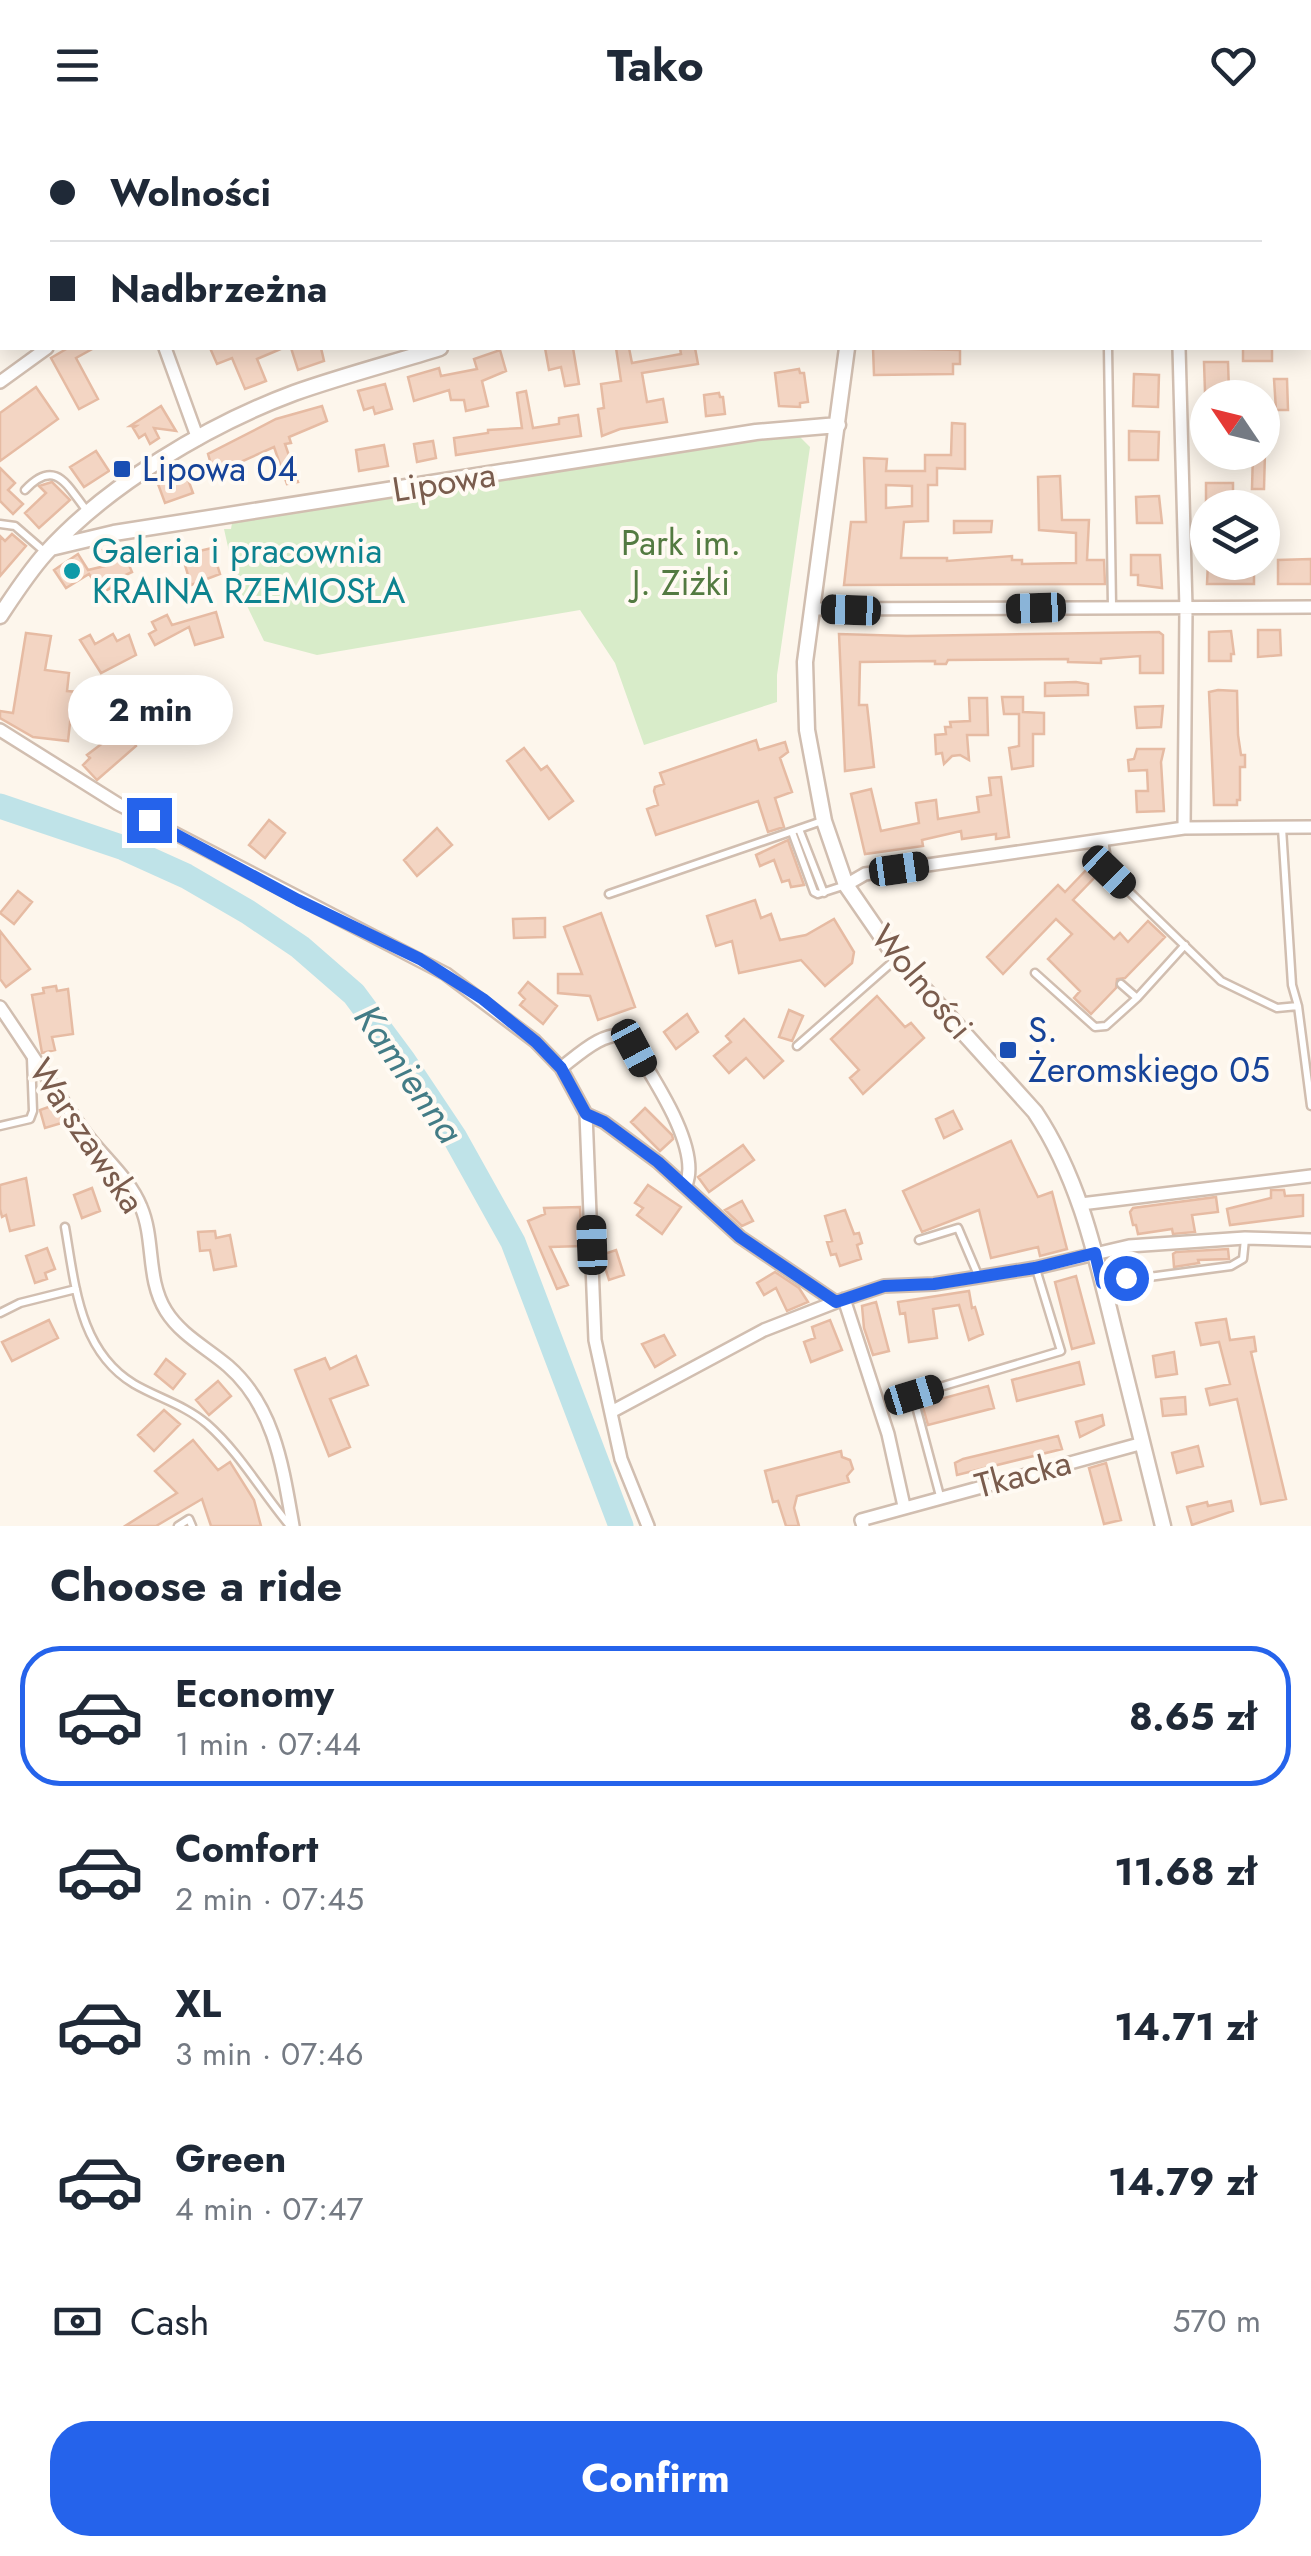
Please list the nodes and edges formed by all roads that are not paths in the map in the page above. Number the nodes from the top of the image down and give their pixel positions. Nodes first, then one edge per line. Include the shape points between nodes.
1 (44, 350) edge
2 (166, 350) edge
3 (434, 350) edge
4 (847, 350) edge
5 (1108, 350) edge
6 (1180, 350) edge
7 (0, 382) edge
8 (838, 426) junction
9 (198, 439) junction
10 (25, 490) dead end
11 (88, 512) junction
12 (0, 524) edge
13 (49, 550) junction
14 (1112, 606) junction
15 (1311, 607) edge
16 (1186, 608) junction
17 (812, 609) junction
18 (0, 616) edge
19 (0, 730) edge
20 (824, 821) junction
21 (1282, 826) junction
22 (1311, 827) edge
23 (1184, 828) junction
24 (796, 830) junction
25 (1104, 839) junction
26 (846, 885) junction
27 (609, 894) dead end
28 (1185, 945) junction
29 (897, 959) junction
30 (1036, 973) dead end
31 (1121, 984) dead end
32 (1137, 998) junction
33 (1298, 1006) junction
34 (0, 1007) edge
35 (797, 1046) dead end
36 (31, 1052) junction
37 (561, 1068) junction
38 (1311, 1106) edge
39 (586, 1114) junction
40 (0, 1126) edge
41 (1311, 1176) edge
42 (686, 1185) junction
43 (1081, 1204) junction
44 (65, 1227) dead end
45 (1245, 1238) junction
46 (919, 1240) dead end
47 (1311, 1240) edge
48 (1095, 1253) junction
49 (1035, 1268) junction
50 (978, 1275) junction
51 (1102, 1283) junction
52 (76, 1289) junction
53 (841, 1300) junction
54 (0, 1313) edge
55 (613, 1411) junction
56 (1142, 1443) junction
57 (940, 1496) junction
58 (904, 1506) junction
59 (178, 1526) edge
60 (192, 1526) edge
61 (292, 1526) edge
62 (648, 1526) edge
63 (863, 1526) edge
64 (1164, 1526) edge

1 - 7 street
2 - 9 street
3 - 9 street via 295,393
4 - 8 street, Wolności
5 - 14 lane
6 - 16 street
8 - 13 street, Lipowa via 756,432 114,532
8 - 17 street, Wolności
9 - 11 street
10 - 11 lane via 38,476 52,474
11 - 13 street
12 - 13 lane via 15,526
13 - 18 street
14 - 16 street
14 - 17 street
15 - 16 street
16 - 23 street
17 - 20 street, Wolności via 805,695
19 - 37 street via 118,804 446,974
20 - 24 lane
20 - 26 street, Wolności
21 - 22 street
21 - 23 street
21 - 33 lane
23 - 25 street
24 - 26 lane via 824,893
24 - 27 lane
25 - 26 street via 865,874
25 - 28 lane via 1109,872
26 - 29 street, Wolności
28 - 32 lane
28 - 33 lane via 1238,992 1277,1008
29 - 35 lane
29 - 43 street, Wolności via 1036,1112
30 - 32 lane via 1095,1027 1106,1026
31 - 32 lane
33 - 38 lane
34 - 36 street, Warszawska
36 - 40 lane via 30,1119
36 - 61 street, Warszawska via 141,1206 154,1282 167,1313 229,1367 260,1406 282,1466
37 - 39 street
37 - 42 street via 610,1036 628,1037 684,1140
39 - 42 street
39 - 55 street via 595,1340
41 - 43 street
42 - 53 street via 740,1237
43 - 48 street, Wolności
44 - 52 lane
45 - 47 street
45 - 48 street
45 - 51 lane via 1243,1259 1231,1266
46 - 50 lane via 958,1228
48 - 49 street
48 - 51 street, Wolności
49 - 50 street
49 - 57 lane via 1062,1352 914,1395
50 - 53 street via 884,1286
51 - 56 street, Wolności
52 - 54 lane
52 - 61 lane via 88,1331 106,1360 211,1428
53 - 55 street via 764,1330
53 - 58 street via 888,1434
55 - 62 street via 621,1459
56 - 57 street, Tkacka
56 - 64 street, Wolności
57 - 58 street, Tkacka
58 - 63 street, Tkacka via 861,1520
59 - 60 lane via 190,1519

